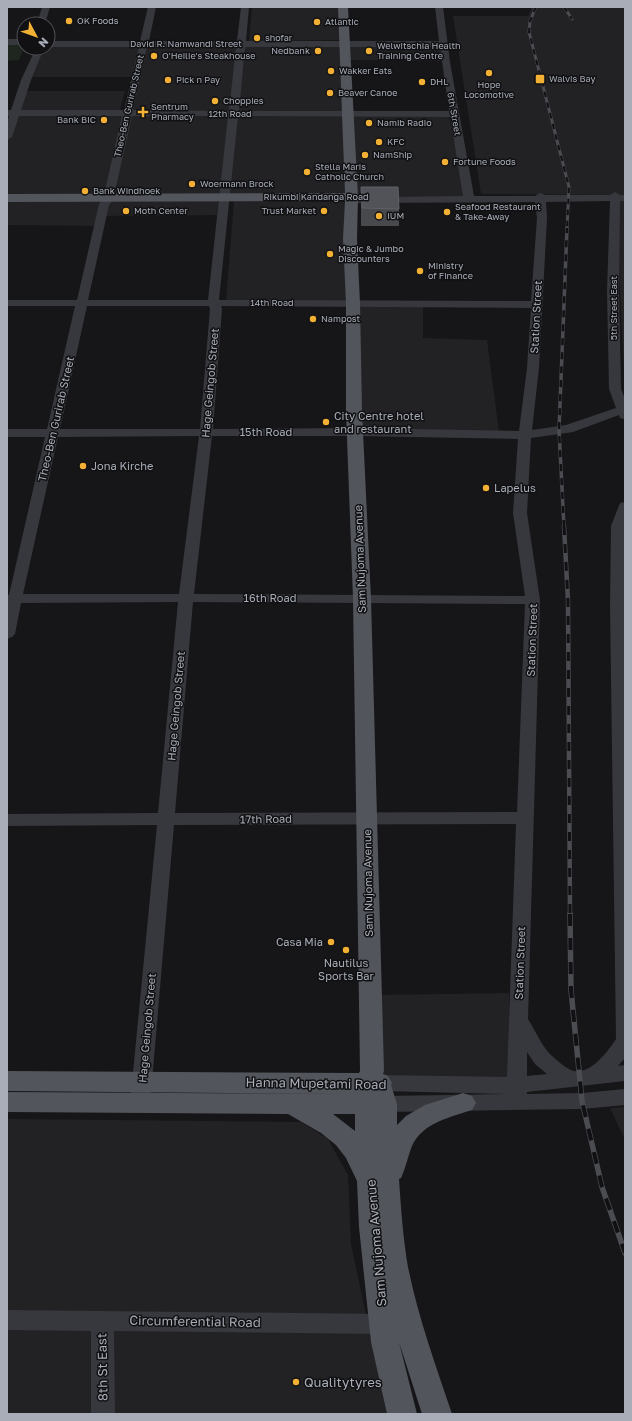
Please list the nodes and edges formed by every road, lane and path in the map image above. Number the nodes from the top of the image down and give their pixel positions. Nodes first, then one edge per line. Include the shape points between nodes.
1 (147, 7) edge
2 (152, 7) edge
3 (245, 7) edge
4 (250, 7) edge
5 (343, 7) edge
6 (348, 7) edge
7 (440, 7) edge
8 (56, 43) edge
9 (142, 43) junction
10 (244, 43) junction
11 (443, 43) junction
12 (347, 44) junction
13 (29, 56) edge
14 (36, 56) edge
15 (10, 113) edge
16 (125, 114) junction
17 (349, 114) junction
18 (454, 114) junction
19 (236, 115) junction
20 (7, 137) edge
21 (620, 197) edge
22 (7, 198) edge
23 (468, 198) junction
24 (540, 198) junction
25 (228, 199) junction
26 (352, 199) junction
27 (105, 200) junction
28 (7, 201) edge
29 (619, 290) edge
30 (7, 303) edge
31 (82, 303) junction
32 (353, 303) junction
33 (217, 305) junction
34 (536, 305) junction
35 (624, 411) edge
36 (206, 432) junction
37 (355, 432) junction
38 (7, 433) edge
39 (52, 433) junction
40 (525, 435) junction
41 (625, 506) edge
42 (186, 598) junction
43 (11, 599) edge
44 (362, 599) junction
45 (534, 600) junction
46 (7, 634) edge
47 (366, 818) junction
48 (525, 818) junction
49 (7, 820) edge
50 (166, 820) junction
51 (518, 1020) junction
52 (625, 1037) edge
53 (625, 1041) edge
54 (625, 1073) edge
55 (593, 1077) junction
56 (572, 1079) junction
57 (7, 1081) edge
58 (374, 1089) junction
59 (141, 1092) junction
60 (518, 1094) junction
61 (625, 1097) edge
62 (7, 1102) edge
63 (463, 1103) junction
64 (294, 1105) junction
65 (379, 1191) junction
66 (7, 1320) edge
67 (102, 1320) junction
68 (396, 1325) junction
69 (103, 1414) edge
70 (402, 1414) edge
71 (437, 1414) edge

1 - 9 street, Theo-Ben Gurirab Street
2 - 9 street, Theo-Ben Gurirab Street
3 - 10 street, Hage Geingob Street
4 - 10 street, Hage Geingob Street
5 - 12 main road, Sam Nujoma Avenue
6 - 12 main road, Sam Nujoma Avenue
7 - 11 street, 6th Street
8 - 9 street, David R. Namwandi Street
9 - 10 street, David R. Namwandi Street
9 - 16 street, Theo-Ben Gurirab Street
10 - 12 street, David R. Namwandi Street
10 - 19 street, Hage Geingob Street
11 - 12 street, David R. Namwandi Street
11 - 18 street, 6th Street
12 - 17 main road, Sam Nujoma Avenue
13 - 15 street
14 - 15 street
15 - 16 street, 12th Road
15 - 20 street
16 - 19 street, 12th Road
16 - 27 street, Theo-Ben Gurirab Street
17 - 18 street, 12th Road
17 - 19 street, 12th Road
17 - 26 main road, Sam Nujoma Avenue
18 - 23 street, 6th Street
19 - 25 street, Hage Geingob Street
21 - 24 street, Rikumbi Kandanga Road
21 - 29 street, 5th Street East
22 - 27 main road, Rikumbi Kandanga Road
23 - 24 street, Rikumbi Kandanga Road
23 - 26 street, Rikumbi Kandanga Road
24 - 34 street, Station Street via 542,218
25 - 26 main road, Rikumbi Kandanga Road
25 - 27 main road, Rikumbi Kandanga Road
25 - 33 street, Hage Geingob Street
26 - 32 main road, Sam Nujoma Avenue via 350,239
27 - 28 main road, Rikumbi Kandanga Road
27 - 31 street, Theo-Ben Gurirab Street
29 - 35 street, 5th Street East via 615,389
30 - 31 street, 14th Road
31 - 33 street, 14th Road
31 - 39 street, Theo-Ben Gurirab Street
32 - 33 street, 14th Road
32 - 34 street, 14th Road
32 - 37 main road, Sam Nujoma Avenue
33 - 36 street, Hage Geingob Street
34 - 40 street, Station Street via 533,368
35 - 40 street, 15th Road via 568,429
36 - 37 street, 15th Road
36 - 39 street, 15th Road
36 - 42 street, Hage Geingob Street
37 - 40 street, 15th Road
37 - 44 main road, Sam Nujoma Avenue
38 - 39 street, 15th Road
39 - 43 street, Theo-Ben Gurirab Street
40 - 45 street, Station Street via 520,513
41 - 52 street via 618,526 617,606
42 - 43 street, 16th Road
42 - 44 street, 16th Road
42 - 50 street, Hage Geingob Street
43 - 46 street, Theo-Ben Gurirab Street
44 - 45 street, 16th Road
44 - 47 main road, Sam Nujoma Avenue
45 - 48 street, Station Street
47 - 48 street, 17th Road
47 - 50 street, 17th Road
47 - 58 main road, Sam Nujoma Avenue
48 - 51 street, Station Street
49 - 50 street, 17th Road
50 - 59 street, Hage Geingob Street
51 - 56 street via 542,1058
51 - 60 street, Station Street
53 - 55 street via 616,1056
54 - 55 street, Hanna Mupetami Road
55 - 56 street, Hanna Mupetami Road
56 - 60 street, Hanna Mupetami Road
57 - 59 main road, Hanna Mupetami Road
58 - 59 main road, Hanna Mupetami Road
58 - 60 street, Hanna Mupetami Road
58 - 63 street, Hanna Mupetami Road
58 - 64 main road, Hanna Mupetami Road
58 - 65 main road, Sam Nujoma Avenue
59 - 62 main road, Hanna Mupetami Road
59 - 64 main road, Hanna Mupetami Road
60 - 61 street, Hanna Mupetami Road via 582,1101
60 - 63 street, Hanna Mupetami Road
63 - 65 main road via 422,1117 405,1132
64 - 65 main road via 320,1119 348,1141
65 - 68 main road, Sam Nujoma Avenue via 379,1289
66 - 67 street, Circumferential Road
67 - 68 street, Circumferential Road
67 - 69 street, 8th St East
68 - 70 main road, Sam Nujoma Avenue via 388,1358
68 - 71 main road, Sam Nujoma Avenue

